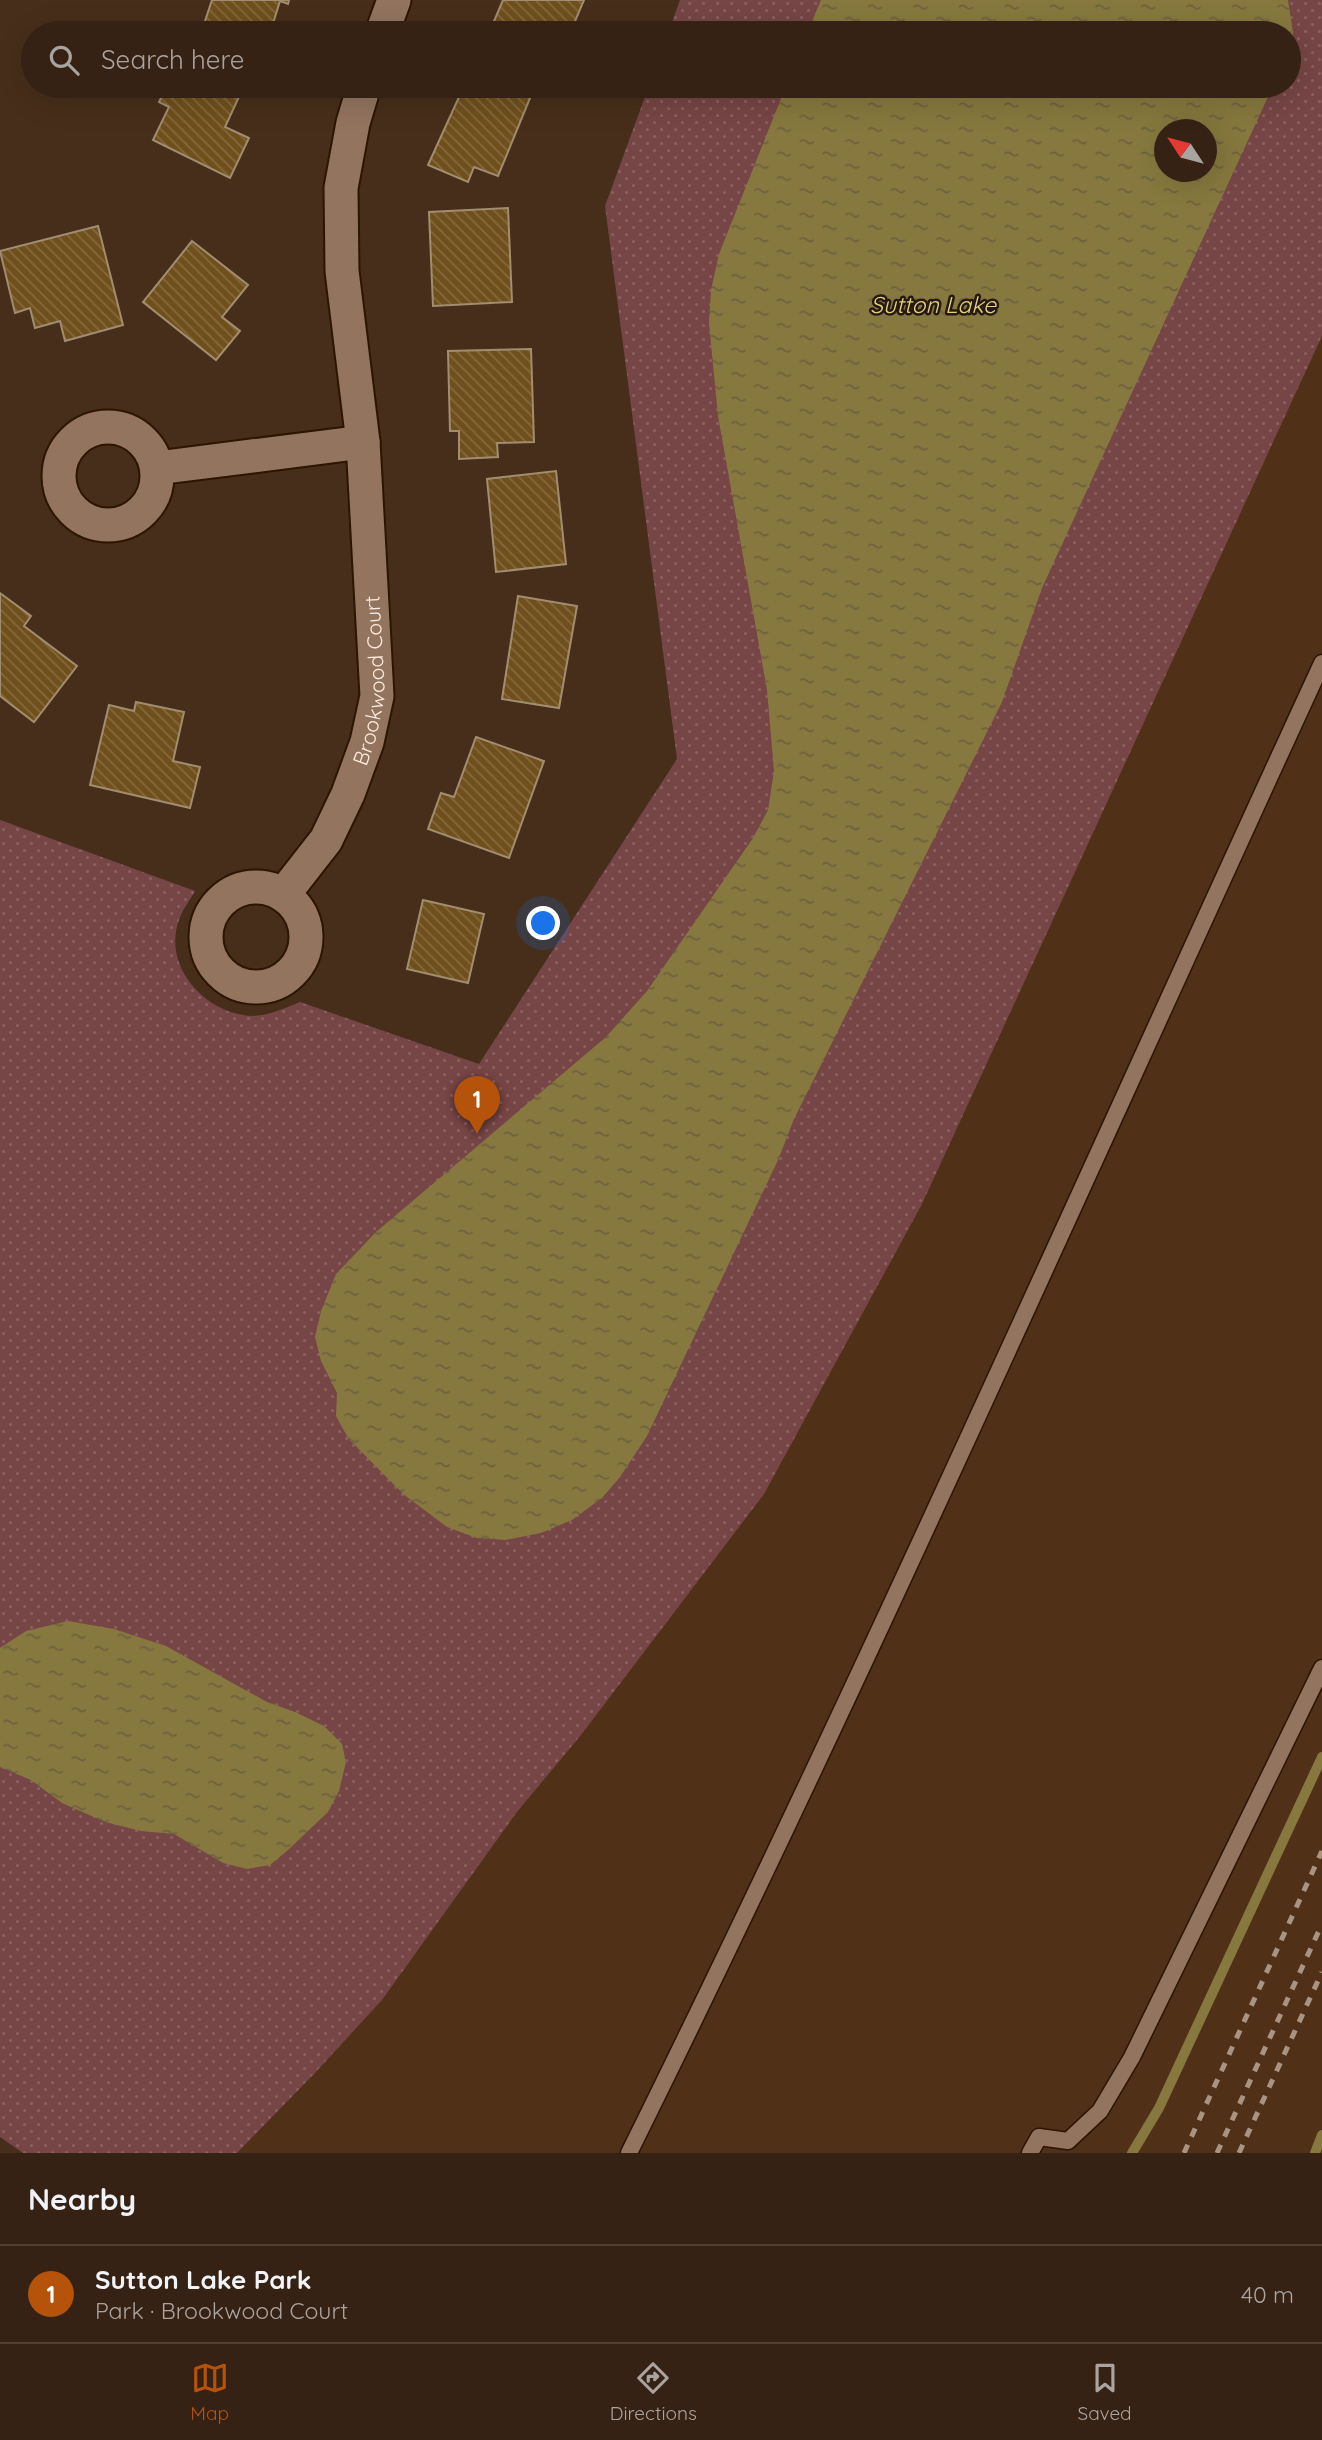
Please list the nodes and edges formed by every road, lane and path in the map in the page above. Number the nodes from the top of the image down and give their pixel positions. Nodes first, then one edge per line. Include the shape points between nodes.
1 (394, 0) edge
2 (386, 21) edge
3 (360, 98) edge
4 (363, 442) junction
5 (157, 468) dead end
6 (1322, 663) edge
7 (283, 895) dead end
8 (1322, 1668) edge
9 (629, 2153) edge
10 (1030, 2153) edge

1 - 2 street
3 - 4 street, Brookwood Court via 341,188 342,271
4 - 5 street
4 - 7 street, Brookwood Court via 377,696 348,794 326,840
6 - 9 lane via 915,1550
8 - 10 lane via 1132,2057 1100,2111 1068,2141 1039,2137

